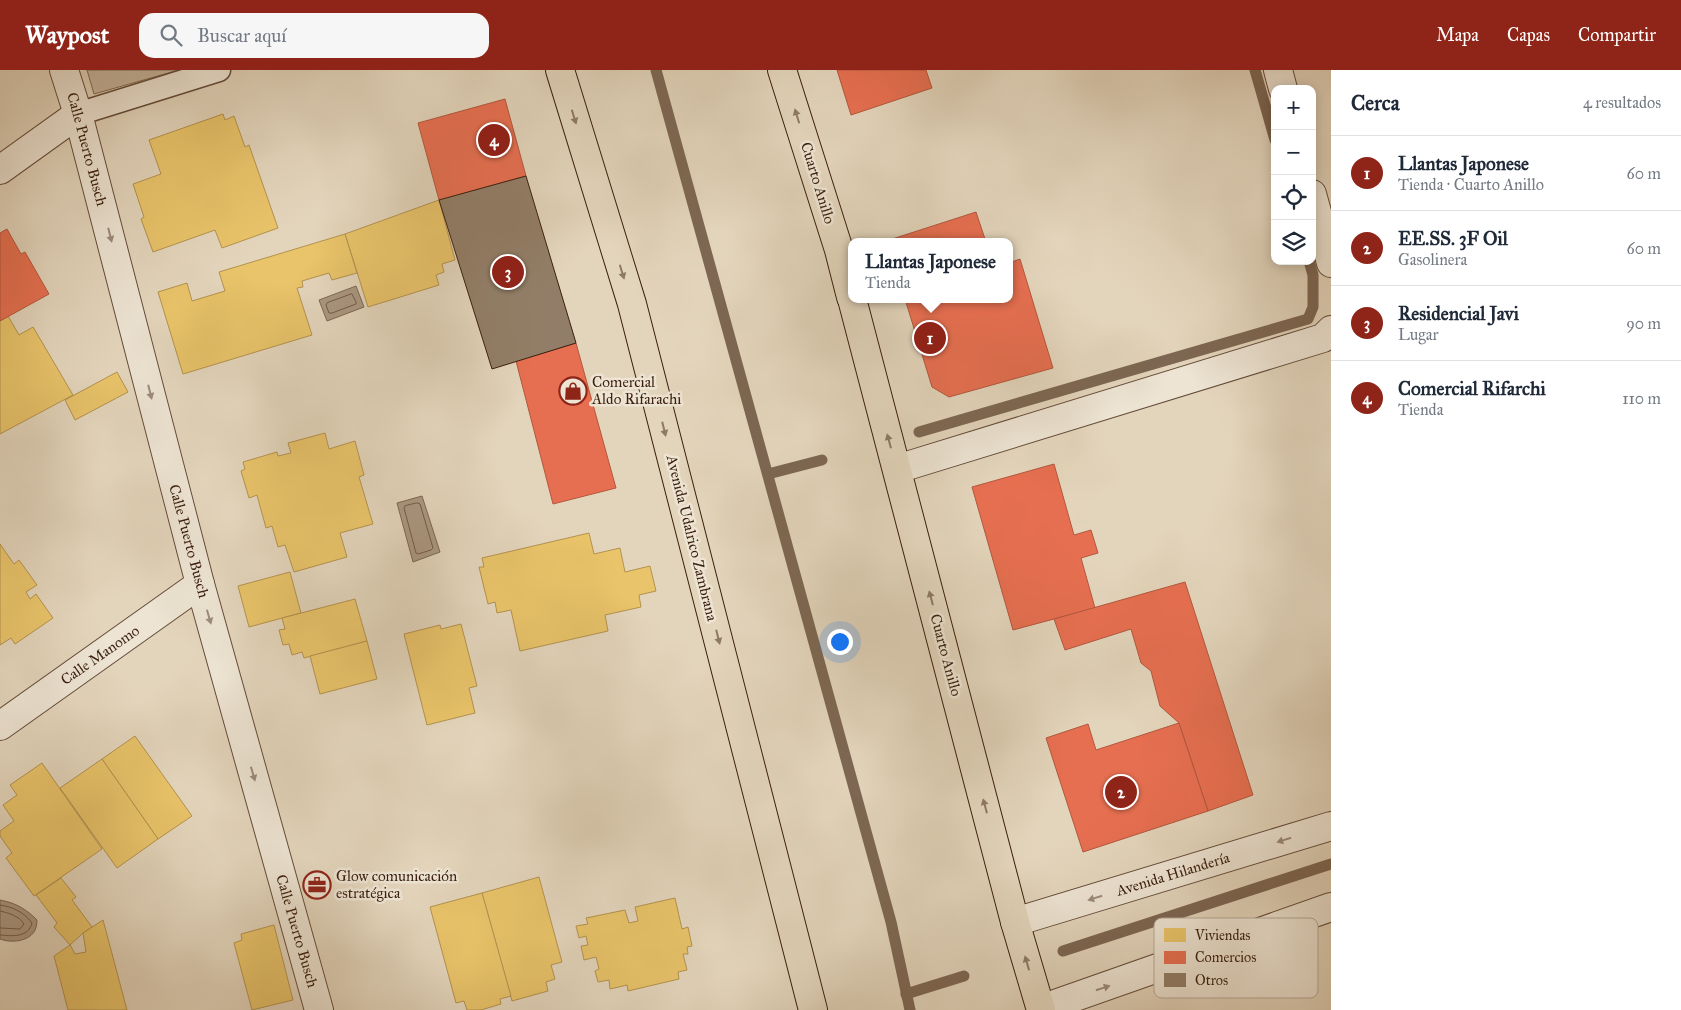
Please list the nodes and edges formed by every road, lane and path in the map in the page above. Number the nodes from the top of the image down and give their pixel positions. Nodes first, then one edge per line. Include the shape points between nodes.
1 (64, 70) edge
2 (219, 70) edge
3 (560, 70) edge
4 (782, 70) edge
5 (1278, 70) edge
6 (1283, 85) edge
7 (78, 114) junction
8 (0, 170) edge
9 (1316, 209) edge
10 (1331, 263) edge
11 (848, 283) edge
12 (853, 303) edge
13 (1331, 330) edge
14 (897, 469) junction
15 (200, 584) junction
16 (0, 726) edge
17 (1331, 826) edge
18 (1331, 907) edge
19 (1300, 918) edge
20 (1015, 922) junction
21 (1154, 970) edge
22 (319, 1010) edge
23 (813, 1010) edge
24 (1041, 1010) edge

1 - 7 street, Calle Puerto Busch
2 - 7 street
3 -> 23 highway, Avenida Udalrico Zambrana via 632,304
11 -> 4 highway, Cuarto Anillo
5 - 6 street
7 - 8 street
7 -> 15 street, Calle Puerto Busch
9 - 10 street
14 -> 12 highway, Cuarto Anillo
13 - 14 street via 1323,338
20 -> 14 highway, Cuarto Anillo
15 - 16 street, Calle Manomo
15 -> 22 street, Calle Puerto Busch
17 -> 20 street, Avenida Hilandería
19 -> 18 street
24 -> 20 highway, Cuarto Anillo
24 -> 21 street

